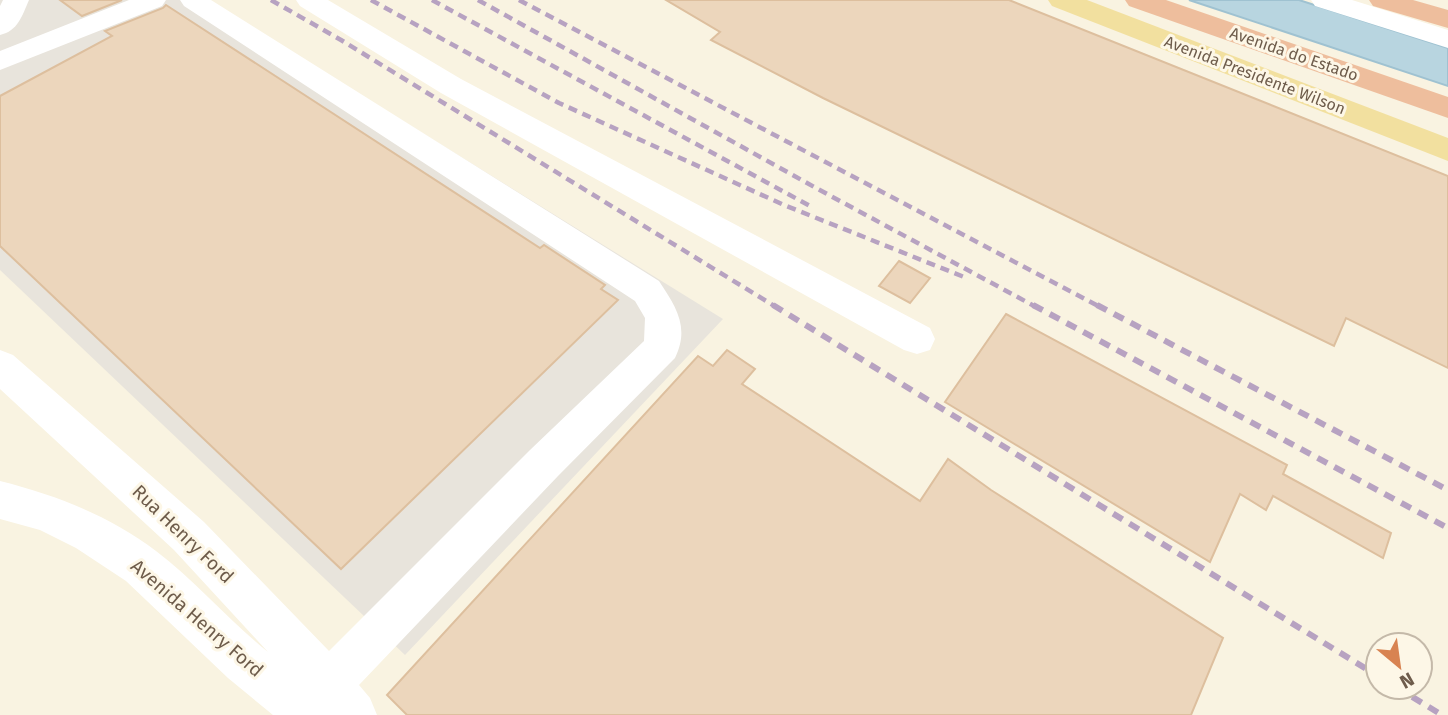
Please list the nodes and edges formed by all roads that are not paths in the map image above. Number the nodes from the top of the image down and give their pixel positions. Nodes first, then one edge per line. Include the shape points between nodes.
1 (16, 0) edge
2 (153, 0) edge
3 (193, 0) edge
4 (309, 0) edge
5 (1062, 0) edge
6 (1139, 0) edge
7 (1324, 0) edge
8 (1383, 0) edge
9 (1448, 19) edge
10 (0, 26) edge
11 (1448, 39) edge
12 (0, 61) edge
13 (1448, 108) edge
14 (1448, 150) edge
15 (917, 339) dead end
16 (1, 378) edge
17 (0, 500) edge
18 (331, 705) edge

1 - 10 street via 8,20
2 - 12 street
3 - 18 street via 647,291 663,316 662,347 535,473
4 - 15 street via 451,86
5 - 14 main road, Avenida Presidente Wilson
6 - 13 highway, Avenida do Estado
7 - 11 street
8 - 9 highway
16 - 18 street, Rua Henry Ford via 189,536
17 - 18 street, Avenida Henry Ford via 47,512 91,534 141,566 244,662

